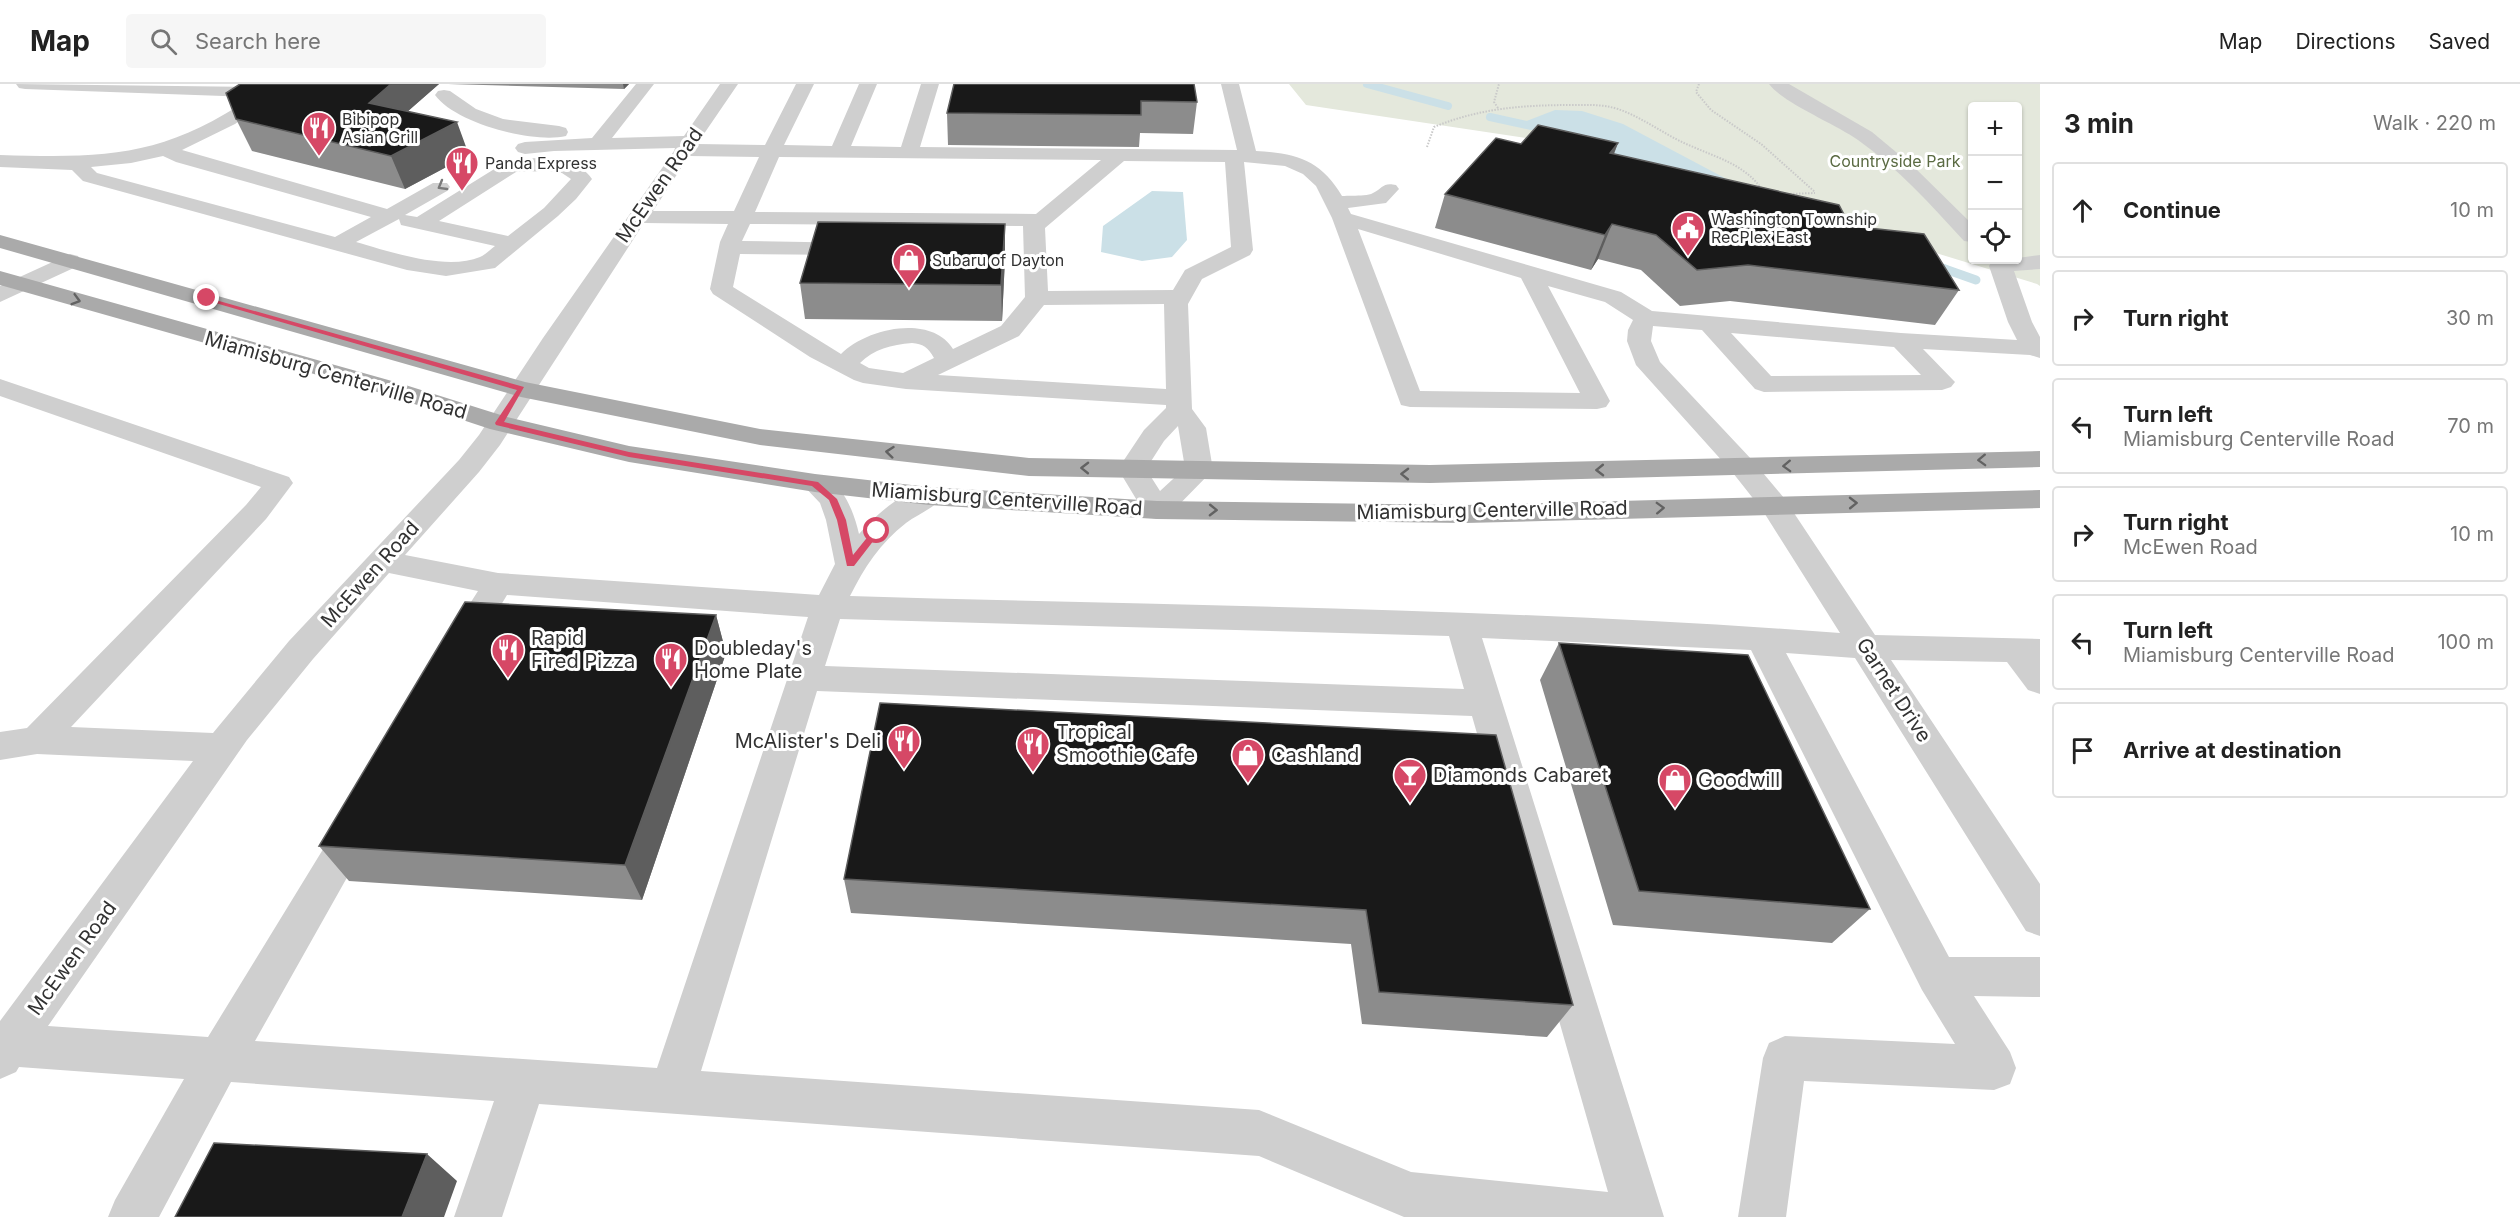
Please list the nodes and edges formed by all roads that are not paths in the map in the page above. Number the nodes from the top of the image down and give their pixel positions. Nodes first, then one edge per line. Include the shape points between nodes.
1 (25, 84) edge
2 (645, 84) edge
3 (729, 84) edge
4 (805, 84) edge
5 (868, 84) edge
6 (930, 84) edge
7 (1230, 84) edge
8 (1778, 84) edge
9 (276, 88) edge
10 (444, 95) dead end
11 (601, 140) junction
12 (96, 142) dead end
13 (685, 146) junction
14 (172, 147) junction
15 (771, 152) junction
16 (839, 152) junction
17 (909, 153) junction
18 (1120, 154) junction
19 (1241, 157) junction
20 (0, 161) edge
21 (76, 163) junction
22 (0, 178) edge
23 (1389, 189) dead end
24 (1339, 210) junction
25 (389, 216) junction
26 (637, 217) junction
27 (741, 218) junction
28 (1040, 220) junction
29 (420, 223) junction
30 (1968, 232) edge
31 (0, 241) edge
32 (339, 243) junction
33 (513, 243) junction
34 (730, 247) junction
35 (1035, 247) junction
36 (872, 248) edge
37 (1012, 248) dead end
38 (70, 261) junction
39 (2022, 262) edge
40 (2040, 262) edge
41 (1998, 264) edge
42 (1530, 273) junction
43 (7, 286) edge
44 (1180, 297) junction
45 (1037, 298) junction
46 (1646, 318) junction
47 (1709, 323) junction
48 (1901, 340) junction
49 (2038, 350) edge
50 (948, 361) junction
51 (843, 365) junction
52 (906, 381) junction
53 (0, 387) edge
54 (521, 389) junction
55 (1179, 404) junction
56 (499, 423) junction
57 (2040, 459) edge
58 (1743, 467) junction
59 (1132, 469) junction
60 (1199, 470) junction
61 (815, 483) junction
62 (929, 496) junction
63 (2040, 499) edge
64 (1774, 505) junction
65 (1157, 510) junction
66 (381, 561) junction
67 (850, 564) junction
68 (498, 584) junction
69 (828, 607) junction
70 (1462, 625) junction
71 (467, 636) edge
72 (1762, 639) junction
73 (1866, 647) junction
74 (2029, 651) edge
75 (805, 678) junction
76 (2040, 681) edge
77 (1486, 703) junction
78 (37, 740) junction
79 (0, 746) edge
80 (222, 748) junction
81 (371, 801) edge
82 (2040, 918) edge
83 (1937, 976) junction
84 (2040, 977) edge
85 (4, 1051) edge
86 (220, 1059) junction
87 (524, 1081) junction
88 (672, 1092) junction
89 (132, 1217) edge
90 (478, 1217) edge
91 (1617, 1217) edge
92 (1640, 1217) edge
93 (1762, 1217) edge

1 - 9 street
2 - 11 street
3 - 13 street, McEwen Road
4 - 15 street
5 - 16 street
6 - 17 street
7 - 19 street
8 - 30 street via 1884,150
9 - 14 street via 225,124
10 - 11 street via 460,110 500,126
11 - 13 street
11 -> 25 street via 524,148 485,162
12 - 14 street
13 - 15 street
13 - 26 street, McEwen Road
14 - 21 street
14 - 25 street via 183,158
15 - 16 street
15 - 27 street
16 - 17 street
17 - 18 street
18 - 19 street
18 - 28 street
19 - 24 street via 1269,157 1311,170 1321,179
19 - 44 street via 1242,250 1192,275
20 - 21 street
21 - 22 street
21 - 32 street via 90,177
23 - 24 street via 1379,199
24 - 42 street
24 - 42 street via 1410,399 1598,401
25 - 29 street
25 - 32 street
26 - 27 street
26 - 54 street, McEwen Road
27 - 28 street
27 - 34 street
28 - 35 street via 1034,226
29 - 33 street
29 - 33 street via 504,170 528,164 555,165 562,181 550,198 513,230
31 - 38 main road, Miamisburg Centerville Road
32 - 33 street via 407,263 446,269 487,263
34 - 36 street
34 - 51 street via 721,290
35 - 37 street
35 - 45 street
38 - 43 street
38 - 54 main road, Miamisburg Centerville Road
39 - 40 street
41 - 49 street via 2007,279 2022,331
42 - 46 street via 1613,297
43 -> 56 main road, Miamisburg Centerville Road via 390,388
44 - 45 street
44 - 55 street via 1176,304
45 - 50 street via 1010,331
46 - 47 street
46 - 58 street, Garnet Drive via 1640,326 1638,345 1649,365
47 - 48 street
47 - 48 street via 1764,384 1942,382
48 - 49 street
50 - 51 street via 938,344 924,337 899,337 862,348
50 - 52 street
51 - 52 street via 863,375
52 - 55 street
53 - 78 street via 279,483 256,512
54 - 56 street, McEwen Road
59 -> 54 main road, Miamisburg Centerville Road via 1029,467 760,437
55 - 59 street
55 - 60 street via 1193,428
56 - 61 main road, Miamisburg Centerville Road via 629,454
56 - 66 street, McEwen Road via 469,466
57 -> 58 main road, Miamisburg Centerville Road
58 -> 60 main road, Miamisburg Centerville Road via 1430,474
58 - 64 street, Garnet Drive
59 - 60 main road, Miamisburg Centerville Road
59 - 65 street
60 - 65 street
61 - 62 main road, Miamisburg Centerville Road
61 - 67 street via 833,499
62 - 65 main road, Miamisburg Centerville Road
62 - 67 street via 877,531
64 -> 63 main road, Miamisburg Centerville Road
65 -> 64 main road, Miamisburg Centerville Road via 1465,514
64 - 73 street, Garnet Drive
66 - 68 street
66 - 80 street, McEwen Road via 301,650
67 - 69 street
68 - 69 street
68 - 71 street
69 - 70 street
69 - 75 street
70 - 72 street
70 - 77 street
72 - 73 street
72 - 83 street
73 - 74 street
73 - 82 street, Garnet Drive
74 - 76 street
75 - 77 street
75 - 88 street
77 - 92 street
78 - 79 street
78 - 80 street
80 - 85 street, McEwen Road
81 - 86 street
83 - 84 street
83 - 93 street via 1994,1068 1785,1058
85 - 86 street
86 - 87 street
86 - 89 street
87 - 88 street
87 - 90 street
88 - 91 street via 1259,1133 1411,1196

